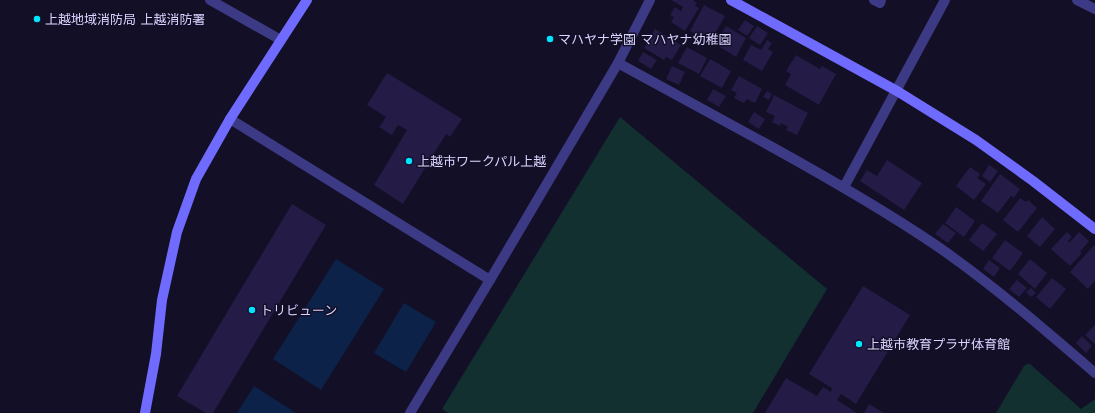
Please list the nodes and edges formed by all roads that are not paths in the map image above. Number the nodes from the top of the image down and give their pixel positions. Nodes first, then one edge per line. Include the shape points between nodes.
1 (210, 0) edge
2 (307, 0) edge
3 (650, 0) edge
4 (731, 0) edge
5 (874, 0) edge
6 (881, 0) edge
7 (945, 0) edge
8 (1077, 0) edge
9 (1095, 9) edge
10 (281, 40) junction
11 (618, 63) junction
12 (897, 91) junction
13 (230, 119) junction
14 (844, 187) junction
15 (1095, 229) edge
16 (490, 280) junction
17 (1095, 373) edge
18 (145, 413) edge
19 (410, 413) edge

1 - 10 street
2 - 10 street
3 - 11 street
4 - 12 street
5 - 6 street via 880,3
7 - 12 street
8 - 9 street
10 - 13 street
11 - 14 street
11 - 16 street
12 - 14 street
12 - 15 street via 976,140
13 - 16 street
13 - 18 street via 196,179 177,232 162,300 156,354
14 - 17 street via 931,242 986,282
16 - 19 street

